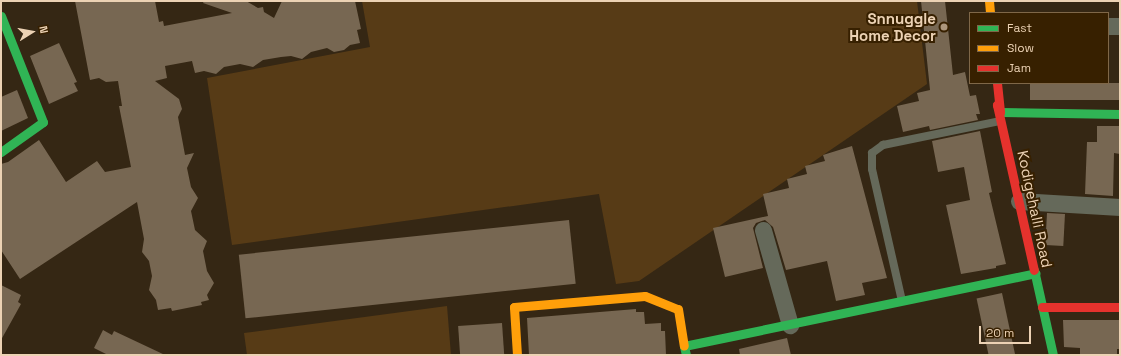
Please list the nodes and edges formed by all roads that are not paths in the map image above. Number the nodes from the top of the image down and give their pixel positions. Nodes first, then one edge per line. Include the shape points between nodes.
1 (985, 1) edge
2 (989, 1) edge
3 (987, 12) edge
4 (990, 12) edge
5 (2, 22) edge
6 (1109, 26) edge
7 (1120, 26) edge
8 (997, 84) edge
9 (1120, 114) edge
10 (1001, 116) junction
11 (1, 152) edge
12 (1019, 201) junction
13 (1120, 207) edge
14 (763, 230) dead end
15 (1035, 273) junction
16 (902, 301) junction
17 (1042, 307) junction
18 (1120, 307) edge
19 (790, 325) junction
20 (685, 350) edge
21 (517, 355) edge
22 (1053, 355) edge

1 - 3 lane
2 - 4 street
5 - 11 street via 43,122
6 - 7 street
8 - 10 street, Kodigehalli Road
9 - 10 street
10 - 12 street, Kodigehalli Road
10 - 16 lane via 883,145 872,153 872,169
12 - 13 street
12 - 15 street, Kodigehalli Road
14 - 19 street
15 - 16 street
15 - 17 street, Kodigehalli Road
16 - 19 street
17 - 18 street
17 - 22 street, Kodigehalli Road
19 - 20 street
20 - 21 street via 678,309 645,296 514,307

